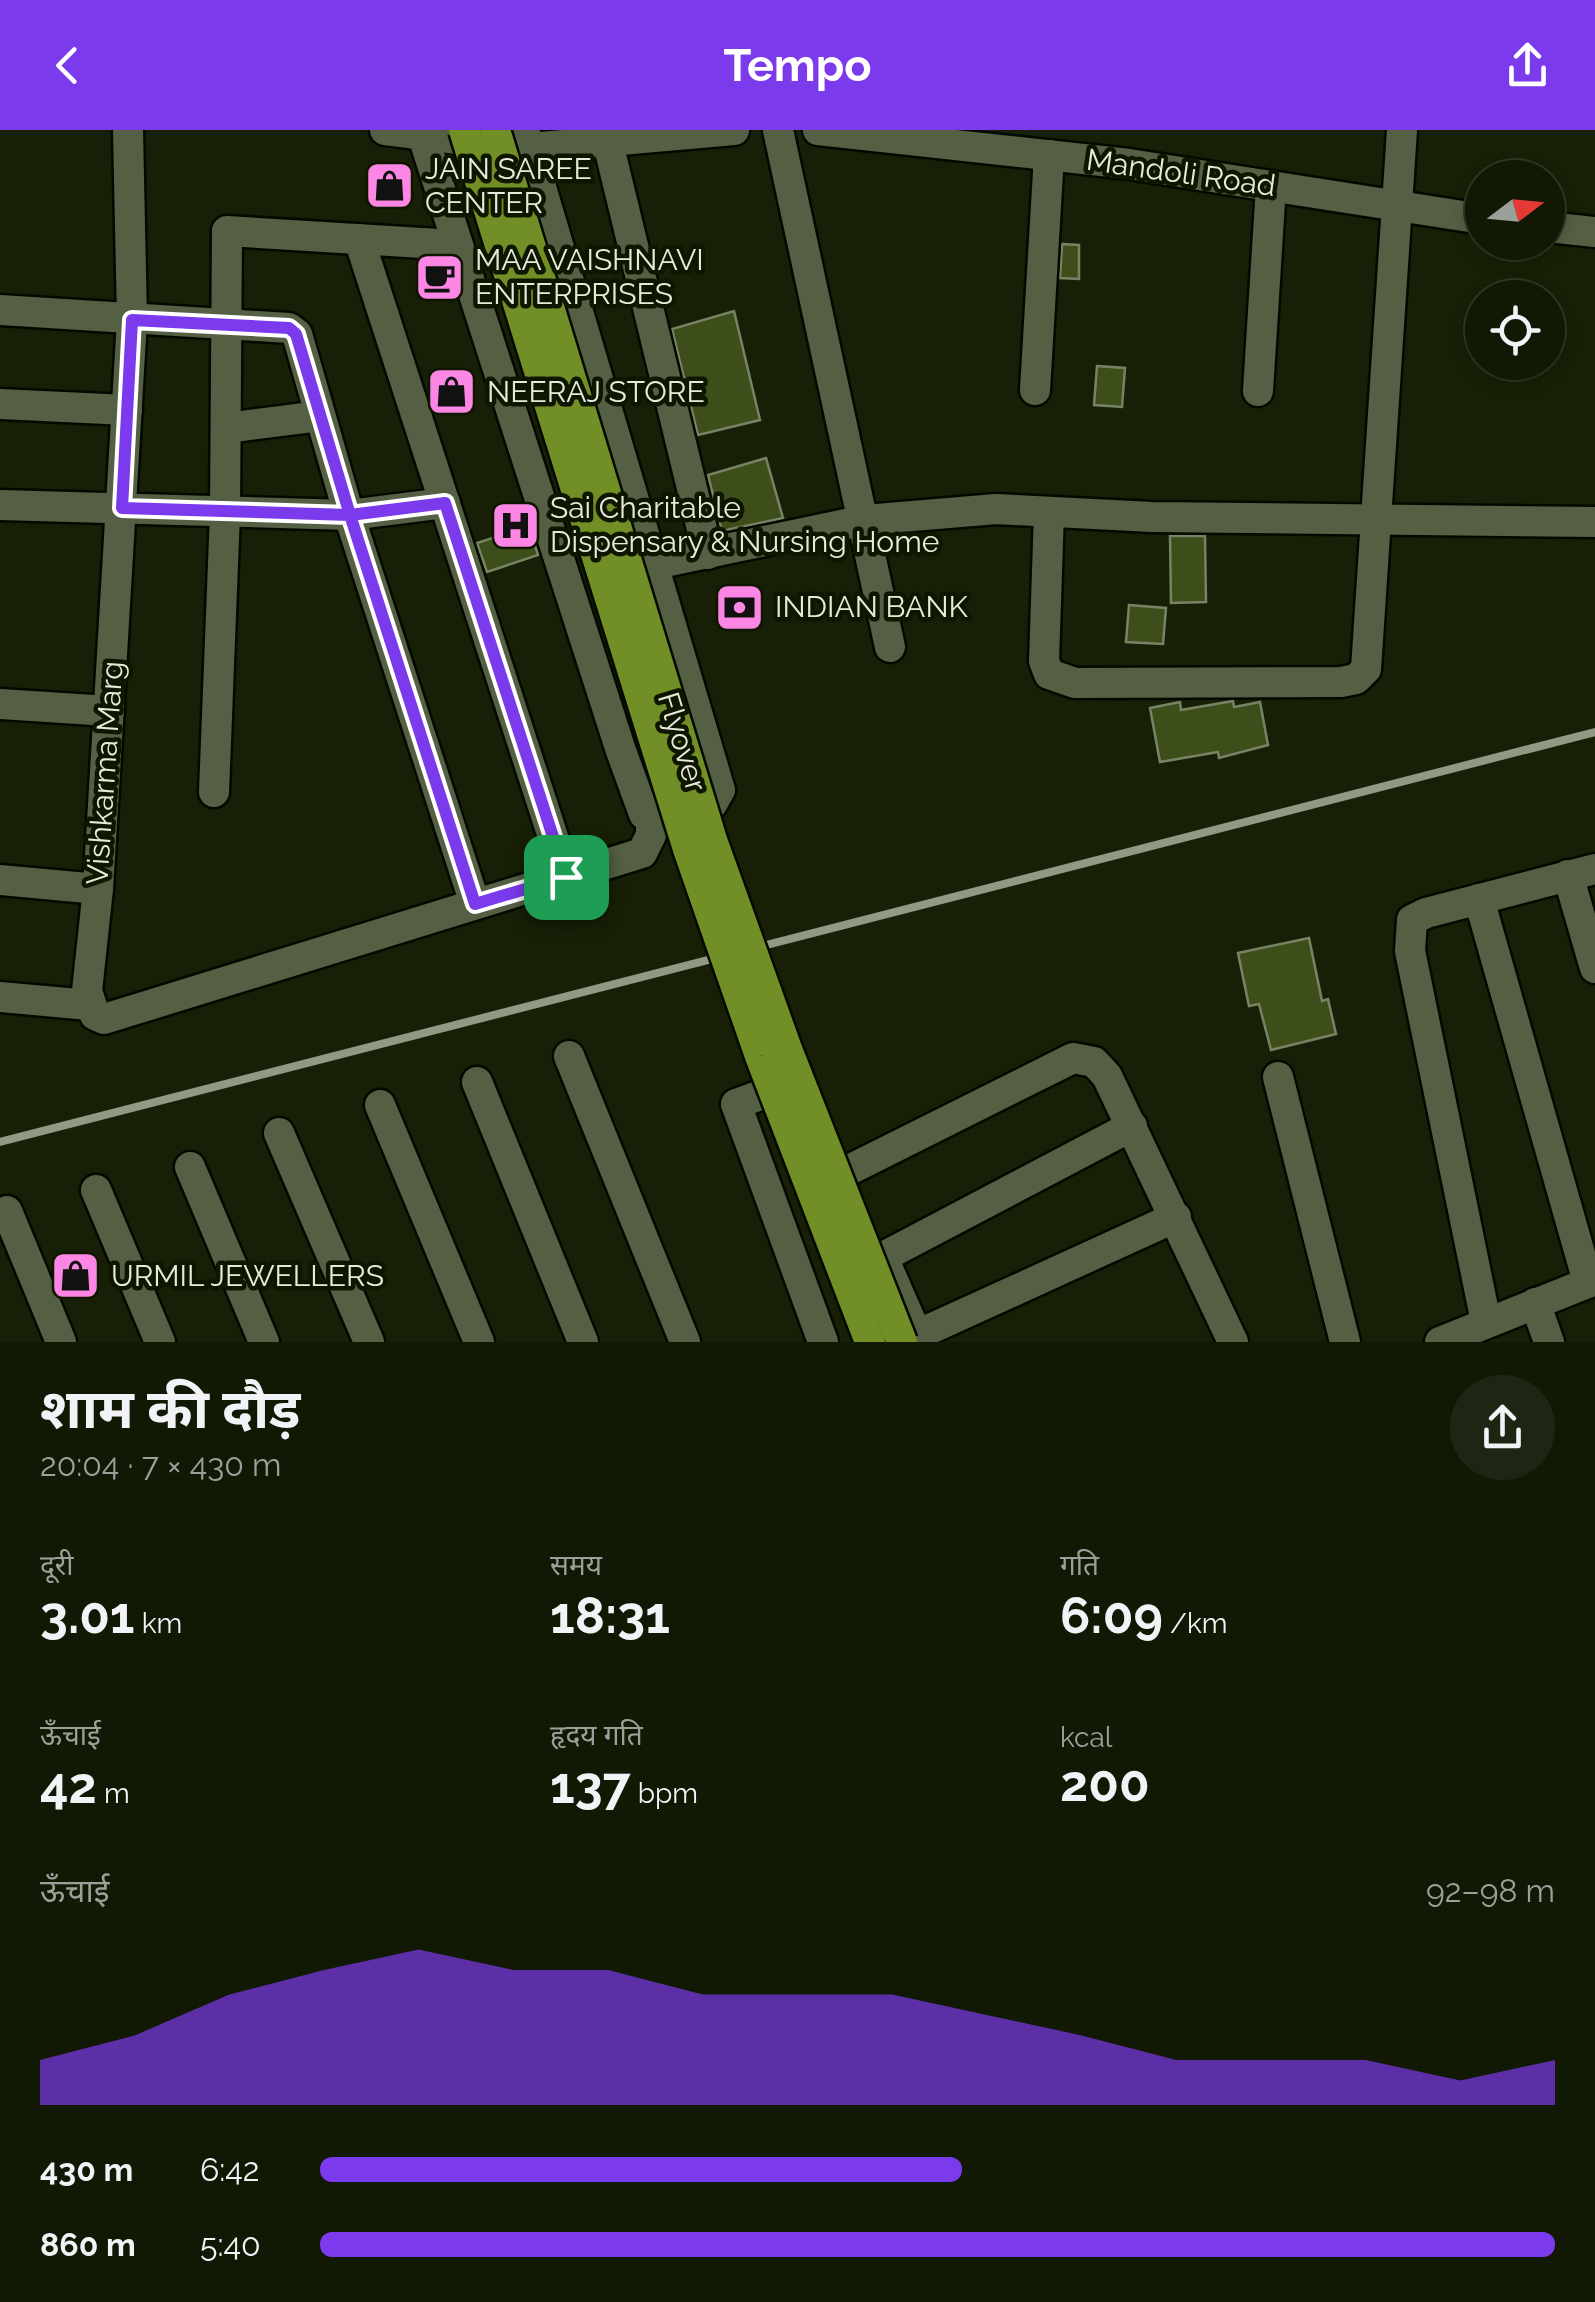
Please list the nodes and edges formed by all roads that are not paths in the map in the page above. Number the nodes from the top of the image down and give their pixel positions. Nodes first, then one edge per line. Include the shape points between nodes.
1 (128, 130) edge
2 (386, 130) edge
3 (464, 130) edge
4 (495, 130) edge
5 (734, 130) edge
6 (778, 130) edge
7 (818, 130) edge
8 (1402, 130) edge
9 (422, 133) edge
10 (527, 139) edge
11 (608, 143) junction
12 (1062, 147) edge
13 (1271, 186) junction
14 (1395, 208) junction
15 (1465, 217) edge
16 (551, 223) junction
17 (1565, 229) edge
18 (1595, 232) edge
19 (359, 239) junction
20 (458, 251) junction
21 (0, 310) edge
22 (132, 320) junction
23 (227, 324) junction
24 (1035, 390) dead end
25 (1258, 391) dead end
26 (0, 404) edge
27 (128, 410) junction
28 (320, 416) junction
29 (226, 428) junction
30 (445, 503) junction
31 (0, 505) edge
32 (122, 508) junction
33 (1050, 512) junction
34 (225, 514) junction
35 (350, 515) junction
36 (865, 520) junction
37 (1373, 520) junction
38 (1595, 522) edge
39 (708, 554) junction
40 (650, 565) junction
41 (890, 647) dead end
42 (0, 704) edge
43 (109, 712) junction
44 (214, 792) dead end
45 (651, 817) junction
46 (1582, 872) edge
47 (566, 877) junction
48 (0, 880) edge
49 (98, 888) junction
50 (1480, 898) junction
51 (475, 904) junction
52 (1595, 968) edge
53 (0, 996) edge
54 (89, 1005) junction
55 (570, 1056) dead end
56 (1278, 1077) dead end
57 (477, 1082) dead end
58 (380, 1105) dead end
59 (1132, 1126) junction
60 (279, 1133) dead end
61 (190, 1167) dead end
62 (849, 1170) junction
63 (96, 1190) dead end
64 (7, 1210) dead end
65 (1176, 1218) junction
66 (883, 1257) junction
67 (1591, 1281) edge
68 (1534, 1303) junction
69 (1478, 1332) edge
70 (907, 1340) edge
71 (61, 1342) edge
72 (160, 1342) edge
73 (264, 1342) edge
74 (369, 1342) edge
75 (479, 1342) edge
76 (583, 1342) edge
77 (684, 1342) edge
78 (823, 1342) edge
79 (860, 1342) edge
80 (870, 1342) edge
81 (1232, 1342) edge
82 (1345, 1342) edge
83 (1440, 1342) edge
84 (1549, 1342) edge

1 - 22 street, Vishkarma Marg
2 - 9 street
3 - 80 main road, Flyover, bridge via 688,849
4 - 70 main road, Flyover, bridge via 712,840 787,1048
5 - 11 street
6 - 36 street
7 - 12 street, Mandoli Road
8 - 14 street
9 - 10 street
9 - 20 street
10 - 11 street
10 - 16 street
11 - 39 street
12 - 13 street, Mandoli Road
12 - 24 street
13 - 14 street, Mandoli Road
13 - 25 street
14 - 15 street, Mandoli Road
14 - 37 street
16 - 20 street via 530,270 617,604 510,308
16 - 40 street
17 - 18 street
19 - 20 street
19 - 23 street via 228,231
19 - 30 street
20 - 45 street via 621,751 644,814
21 - 22 street
22 - 23 street
22 - 27 street, Vishkarma Marg
23 - 28 street via 293,330
23 - 29 street
26 - 27 street
27 - 32 street, Vishkarma Marg
28 - 29 street
28 - 35 street
29 - 34 street
30 - 35 street
30 - 47 street
31 - 32 street
32 - 34 street
32 - 43 street, Vishkarma Marg
33 - 36 street via 996,509
33 - 37 street
33 - 37 street via 1044,661 1049,674 1076,683 1356,679 1370,656
34 - 35 street
34 - 44 street
35 - 51 street
36 - 39 street
36 - 41 street
37 - 38 street
39 - 40 street
40 - 45 street via 720,790 712,804
42 - 43 street
43 - 49 street, Vishkarma Marg
45 - 47 street via 642,853
46 - 50 street
46 - 52 street
47 - 51 street
48 - 49 street
49 - 54 street, Vishkarma Marg
50 - 67 street
50 - 69 street via 1412,920 1409,934
51 - 54 street via 114,1020 95,1016
53 - 54 street
55 - 77 street
56 - 82 street
57 - 76 street
58 - 75 street
59 - 62 street via 1107,1076 1082,1056
59 - 65 street
59 - 66 street
60 - 74 street
61 - 73 street
62 - 66 street
62 - 78 street via 812,1077 736,1104
63 - 72 street
64 - 71 street
65 - 70 street
65 - 81 street
66 - 70 street
67 - 68 street
68 - 69 street
68 - 84 street
69 - 83 street
70 - 79 street via 829,1226

